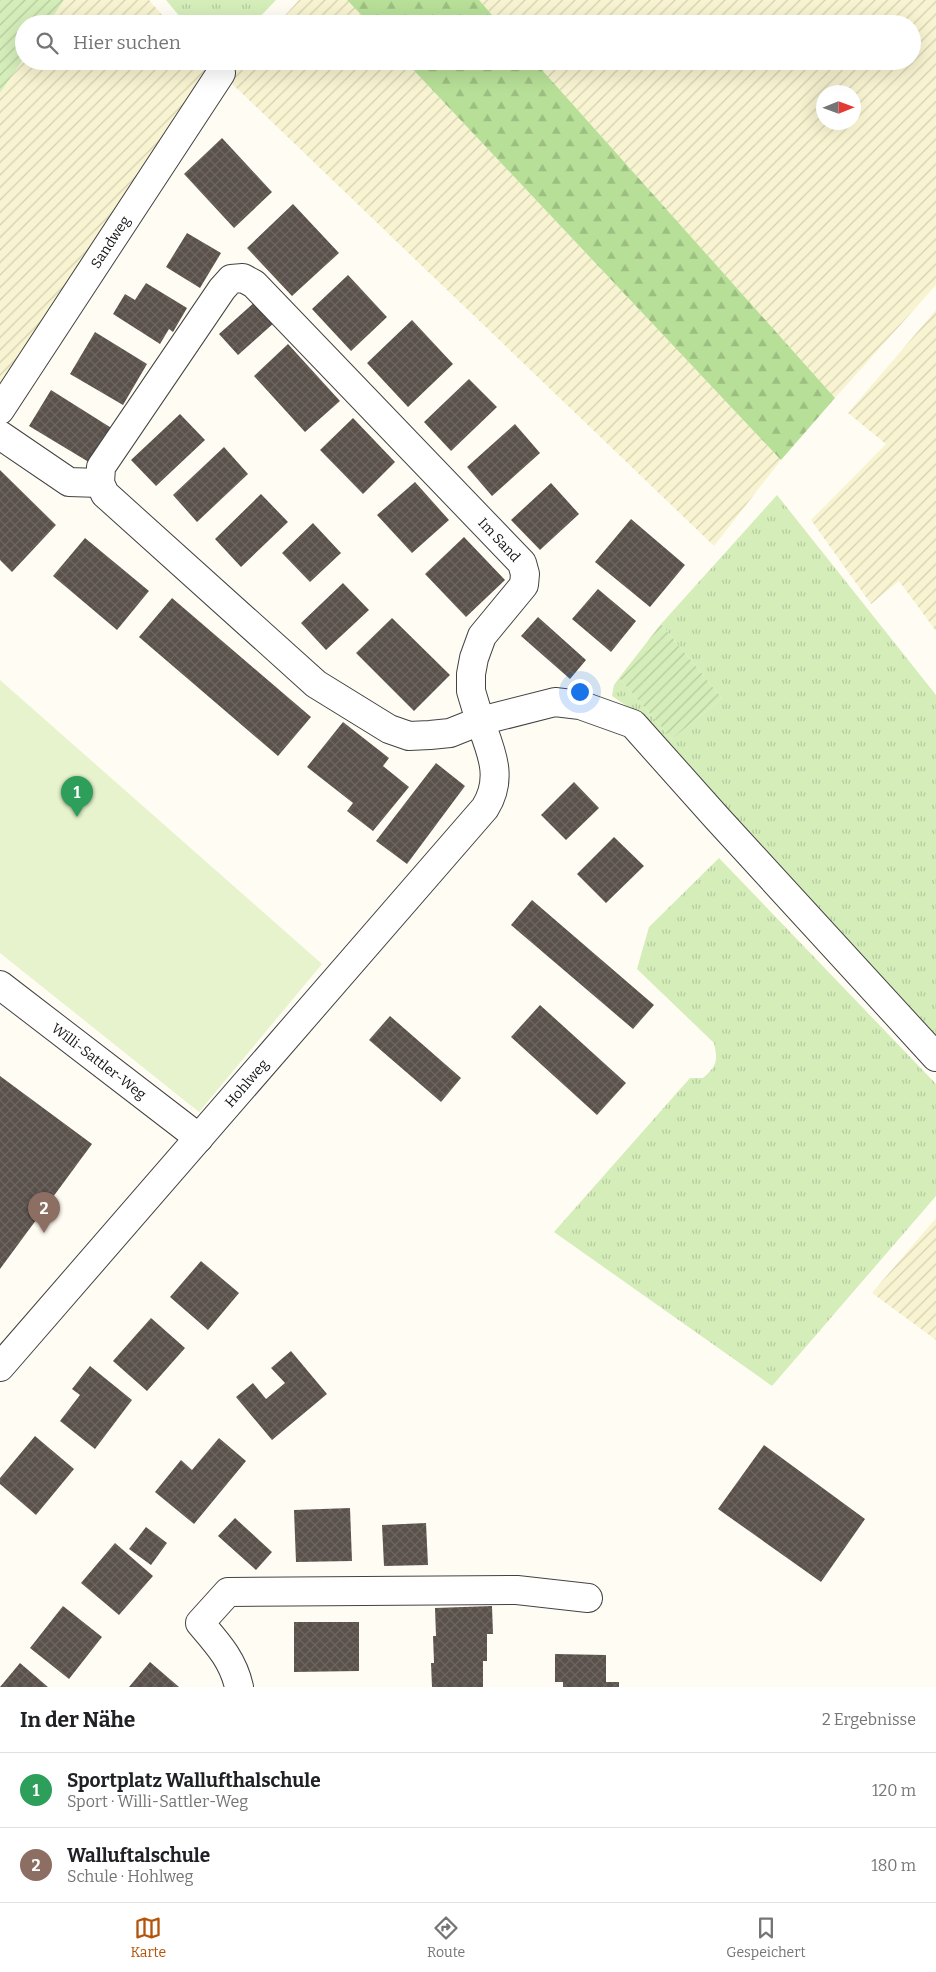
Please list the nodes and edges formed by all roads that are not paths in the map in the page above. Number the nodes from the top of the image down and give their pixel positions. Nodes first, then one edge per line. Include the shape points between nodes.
1 (221, 73) dead end
2 (0, 410) edge
3 (0, 435) edge
4 (100, 484) junction
5 (480, 721) junction
6 (0, 985) edge
7 (936, 1057) edge
8 (199, 1138) junction
9 (0, 1368) edge
10 (588, 1598) dead end
11 (239, 1687) edge

1 - 2 street, Sandweg
3 - 4 street via 69,482
4 - 5 street via 105,494 324,689 389,729 409,736 450,733
4 - 5 street, Im Sand via 101,466 222,289 231,279 243,278 254,284 522,563 524,585 482,636 474,658 471,691
5 - 7 street via 555,702 580,705 634,724
5 - 8 street, Hohlweg via 490,749 496,783 485,808
6 - 8 street, Willi-Sattler-Weg
8 - 9 street, Hohlweg
10 - 11 street via 517,1590 228,1592 200,1623 226,1653

